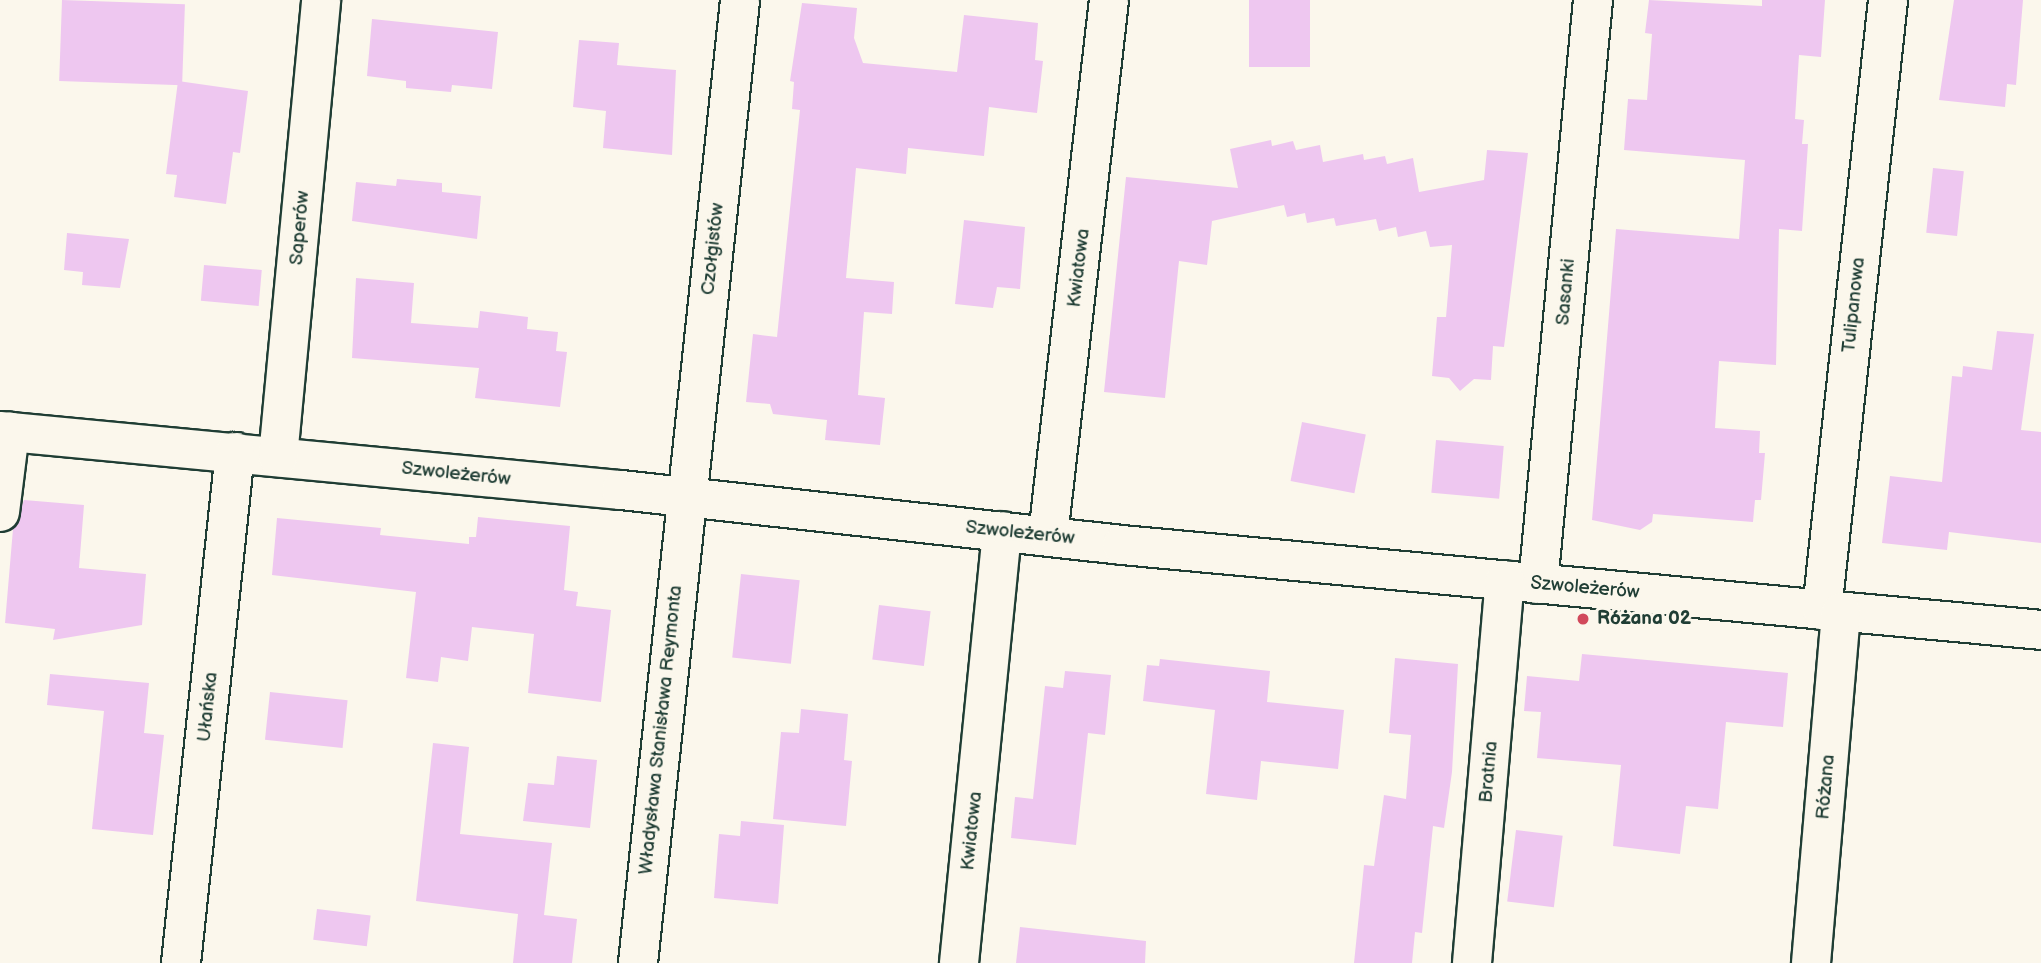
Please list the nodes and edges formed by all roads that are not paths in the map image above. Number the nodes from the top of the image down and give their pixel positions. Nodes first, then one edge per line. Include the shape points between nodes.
1 (321, 0) edge
2 (740, 0) edge
3 (1109, 0) edge
4 (1593, 0) edge
5 (1888, 0) edge
6 (5, 432) edge
7 (235, 452) junction
8 (278, 457) junction
9 (686, 498) junction
10 (0, 512) edge
11 (1002, 531) junction
12 (1048, 536) junction
13 (1522, 582) junction
14 (1831, 611) junction
15 (2041, 630) edge
16 (181, 963) edge
17 (638, 963) edge
18 (959, 963) edge
19 (1472, 963) edge
20 (1811, 963) edge

1 - 8 street, Saperów
2 - 9 street, Czołgistów
3 - 12 street, Kwiatowa
4 - 13 street, Sasanki
5 - 14 street, Tulipanowa
6 - 7 street, Szwoleżerów
6 - 10 street
7 - 8 street, Szwoleżerów
7 - 16 street, Ułańska
8 - 9 street, Szwoleżerów
9 - 11 street, Szwoleżerów
9 - 17 street, Władysława Stanisława Reymonta
11 - 12 street, Szwoleżerów
11 - 18 street, Kwiatowa
12 - 13 street, Szwoleżerów
13 - 14 street, Szwoleżerów
13 - 19 street, Bratnia
14 - 15 street, Szwoleżerów
14 - 20 street, Różana

